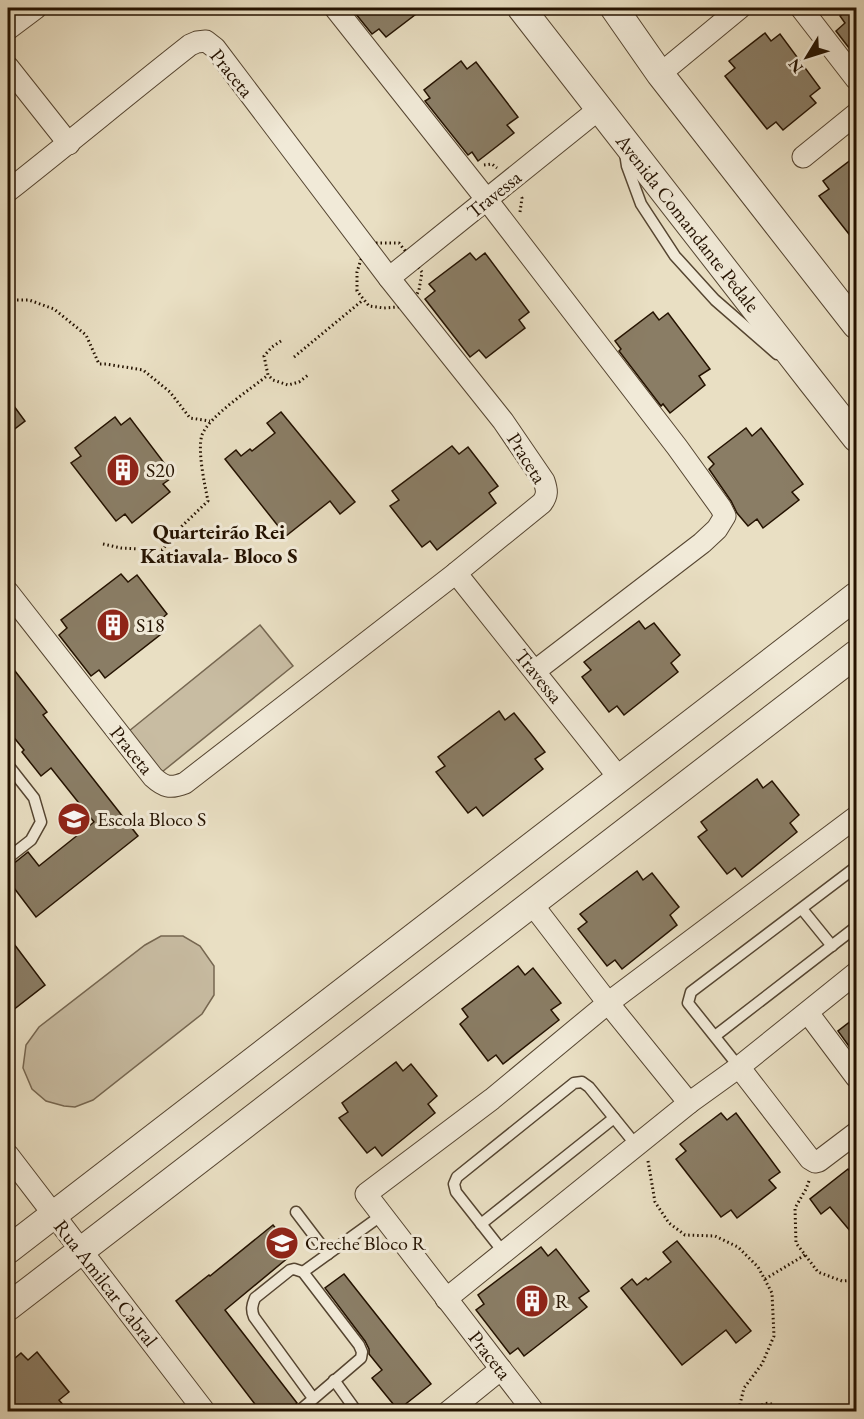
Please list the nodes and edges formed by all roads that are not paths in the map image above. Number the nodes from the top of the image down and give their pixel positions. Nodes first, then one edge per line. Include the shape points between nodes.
1 (36, 8) edge
2 (335, 8) edge
3 (520, 8) edge
4 (740, 8) edge
5 (801, 8) edge
6 (619, 11) edge
7 (8, 29) edge
8 (8, 67) edge
9 (660, 74) junction
10 (856, 79) edge
11 (599, 109) junction
12 (856, 114) edge
13 (69, 144) junction
14 (803, 158) dead end
15 (8, 191) edge
16 (487, 200) junction
17 (388, 278) junction
18 (856, 325) edge
19 (856, 438) edge
20 (456, 573) junction
21 (8, 592) edge
22 (856, 596) edge
23 (856, 654) edge
24 (535, 671) junction
25 (8, 765) edge
26 (620, 779) junction
27 (856, 817) edge
28 (8, 858) edge
29 (856, 867) edge
30 (532, 904) junction
31 (802, 909) junction
32 (856, 927) edge
33 (832, 946) junction
34 (856, 973) edge
35 (609, 1003) junction
36 (808, 1013) junction
37 (715, 1036) junction
38 (739, 1067) junction
39 (856, 1077) edge
40 (689, 1103) junction
41 (614, 1118) junction
42 (856, 1133) edge
43 (640, 1143) junction
44 (8, 1155) edge
45 (296, 1212) dead end
46 (53, 1215) junction
47 (382, 1215) junction
48 (480, 1224) junction
49 (8, 1250) edge
50 (81, 1251) junction
51 (504, 1253) junction
52 (328, 1254) junction
53 (303, 1272) junction
54 (446, 1299) junction
55 (8, 1307) edge
56 (501, 1369) junction
57 (334, 1380) junction
58 (314, 1398) junction
59 (205, 1412) edge
60 (297, 1412) edge
61 (357, 1412) edge
62 (448, 1412) edge
63 (534, 1412) edge

1 - 7 street
2 - 16 street
3 - 11 street, Avenida Comandante Pedale
4 - 9 street
5 - 10 street
6 - 9 street
8 - 13 street
9 - 18 street
11 - 16 street, Travessa
11 - 19 street, Avenida Comandante Pedale
12 - 14 street
13 - 15 street, Praceta
13 - 17 street, Praceta via 190,45 206,41
16 - 17 street, Travessa
16 - 24 street via 677,447 725,516 702,543
17 - 20 street, Praceta via 503,421 547,490 542,503
20 - 21 street, Praceta via 176,787 153,777
20 - 24 street, Travessa
22 - 26 street
23 - 30 street
24 - 26 street, Travessa
25 - 28 lane via 34,798 41,822 31,840
26 - 46 street
27 - 35 street
29 - 31 lane
30 - 35 street
30 - 50 street
31 - 33 lane
31 - 37 lane via 691,992 688,1003
32 - 33 lane
33 - 37 lane
34 - 36 street
35 - 40 street
35 - 47 street, Praceta via 492,1099 366,1194
36 - 38 street
36 - 39 street
37 - 38 lane
38 - 40 street
38 - 42 street via 814,1162
40 - 43 street
41 - 43 lane
41 - 48 lane
41 - 48 lane via 589,1087 582,1082 574,1083 457,1177 456,1192
43 - 51 street
44 - 46 street, Rua Amilcar Cabral
45 - 52 lane
46 - 49 street
46 - 50 street, Rua Amilcar Cabral
47 - 52 lane
47 - 54 street, Praceta
48 - 51 lane
50 - 55 street
50 - 59 street, Rua Amilcar Cabral
51 - 54 street
52 - 53 lane
53 - 57 lane via 362,1352 361,1358
53 - 58 lane via 290,1270 255,1298 252,1312
54 - 56 street, Praceta
56 - 62 street
56 - 63 street, Praceta
57 - 58 lane
57 - 61 lane
58 - 60 lane

